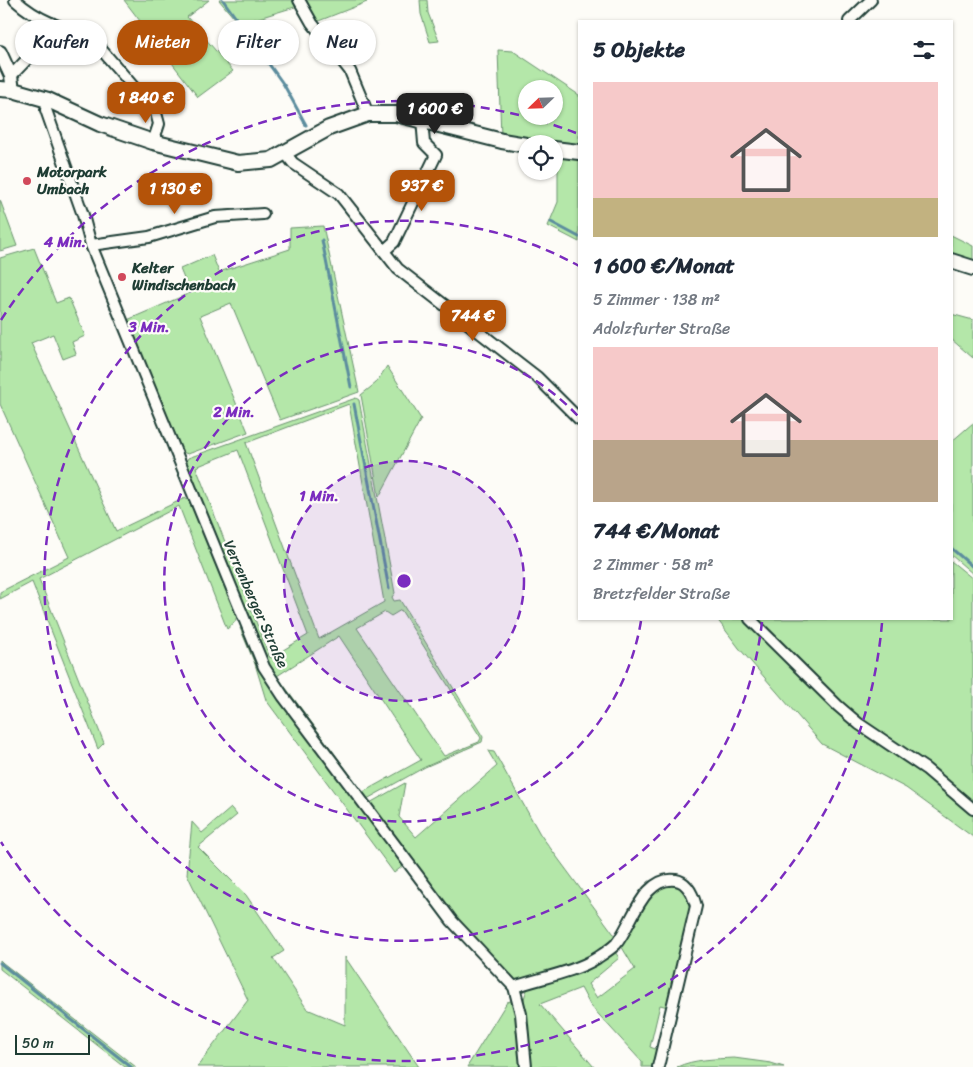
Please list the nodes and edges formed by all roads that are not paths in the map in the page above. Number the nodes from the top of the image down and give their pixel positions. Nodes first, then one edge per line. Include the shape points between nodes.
1 (15, 0) edge
2 (299, 0) edge
3 (871, 0) edge
4 (46, 20) edge
5 (850, 20) edge
6 (0, 52) edge
7 (107, 56) edge
8 (21, 65) edge
9 (11, 76) junction
10 (6, 90) edge
11 (48, 100) junction
12 (368, 114) junction
13 (422, 119) junction
14 (153, 142) junction
15 (518, 144) edge
16 (563, 150) edge
17 (578, 152) edge
18 (286, 154) junction
19 (263, 214) dead end
20 (91, 245) junction
21 (384, 251) junction
22 (953, 262) edge
23 (973, 268) edge
24 (578, 418) edge
25 (751, 620) edge
26 (973, 809) edge
27 (514, 988) junction
28 (526, 1067) edge
29 (658, 1067) edge

1 - 4 street
2 - 12 street via 312,23 350,71
3 - 5 street
6 - 9 street
7 - 14 street via 156,113 159,124
8 - 9 street
9 - 10 street
10 - 11 main road
11 - 14 main road via 100,124
11 - 20 street, Verrenberger Straße via 46,110
12 - 13 main road via 396,114
12 - 18 main road via 329,128
13 - 15 main road
13 - 21 street via 424,143 436,155 394,242
14 - 18 main road via 238,163 265,161
16 - 17 main road
18 - 21 street via 293,163 339,194
19 - 20 street via 214,217 149,237
20 - 27 street, Verrenberger Straße via 264,667 452,921
21 - 24 street via 398,270 530,371
22 - 23 main road
25 - 26 street via 859,724 926,769
27 - 28 street, Verrenberger Straße via 522,1014
27 - 29 street via 595,959 615,945 649,890 668,880 678,880 689,889 696,906

